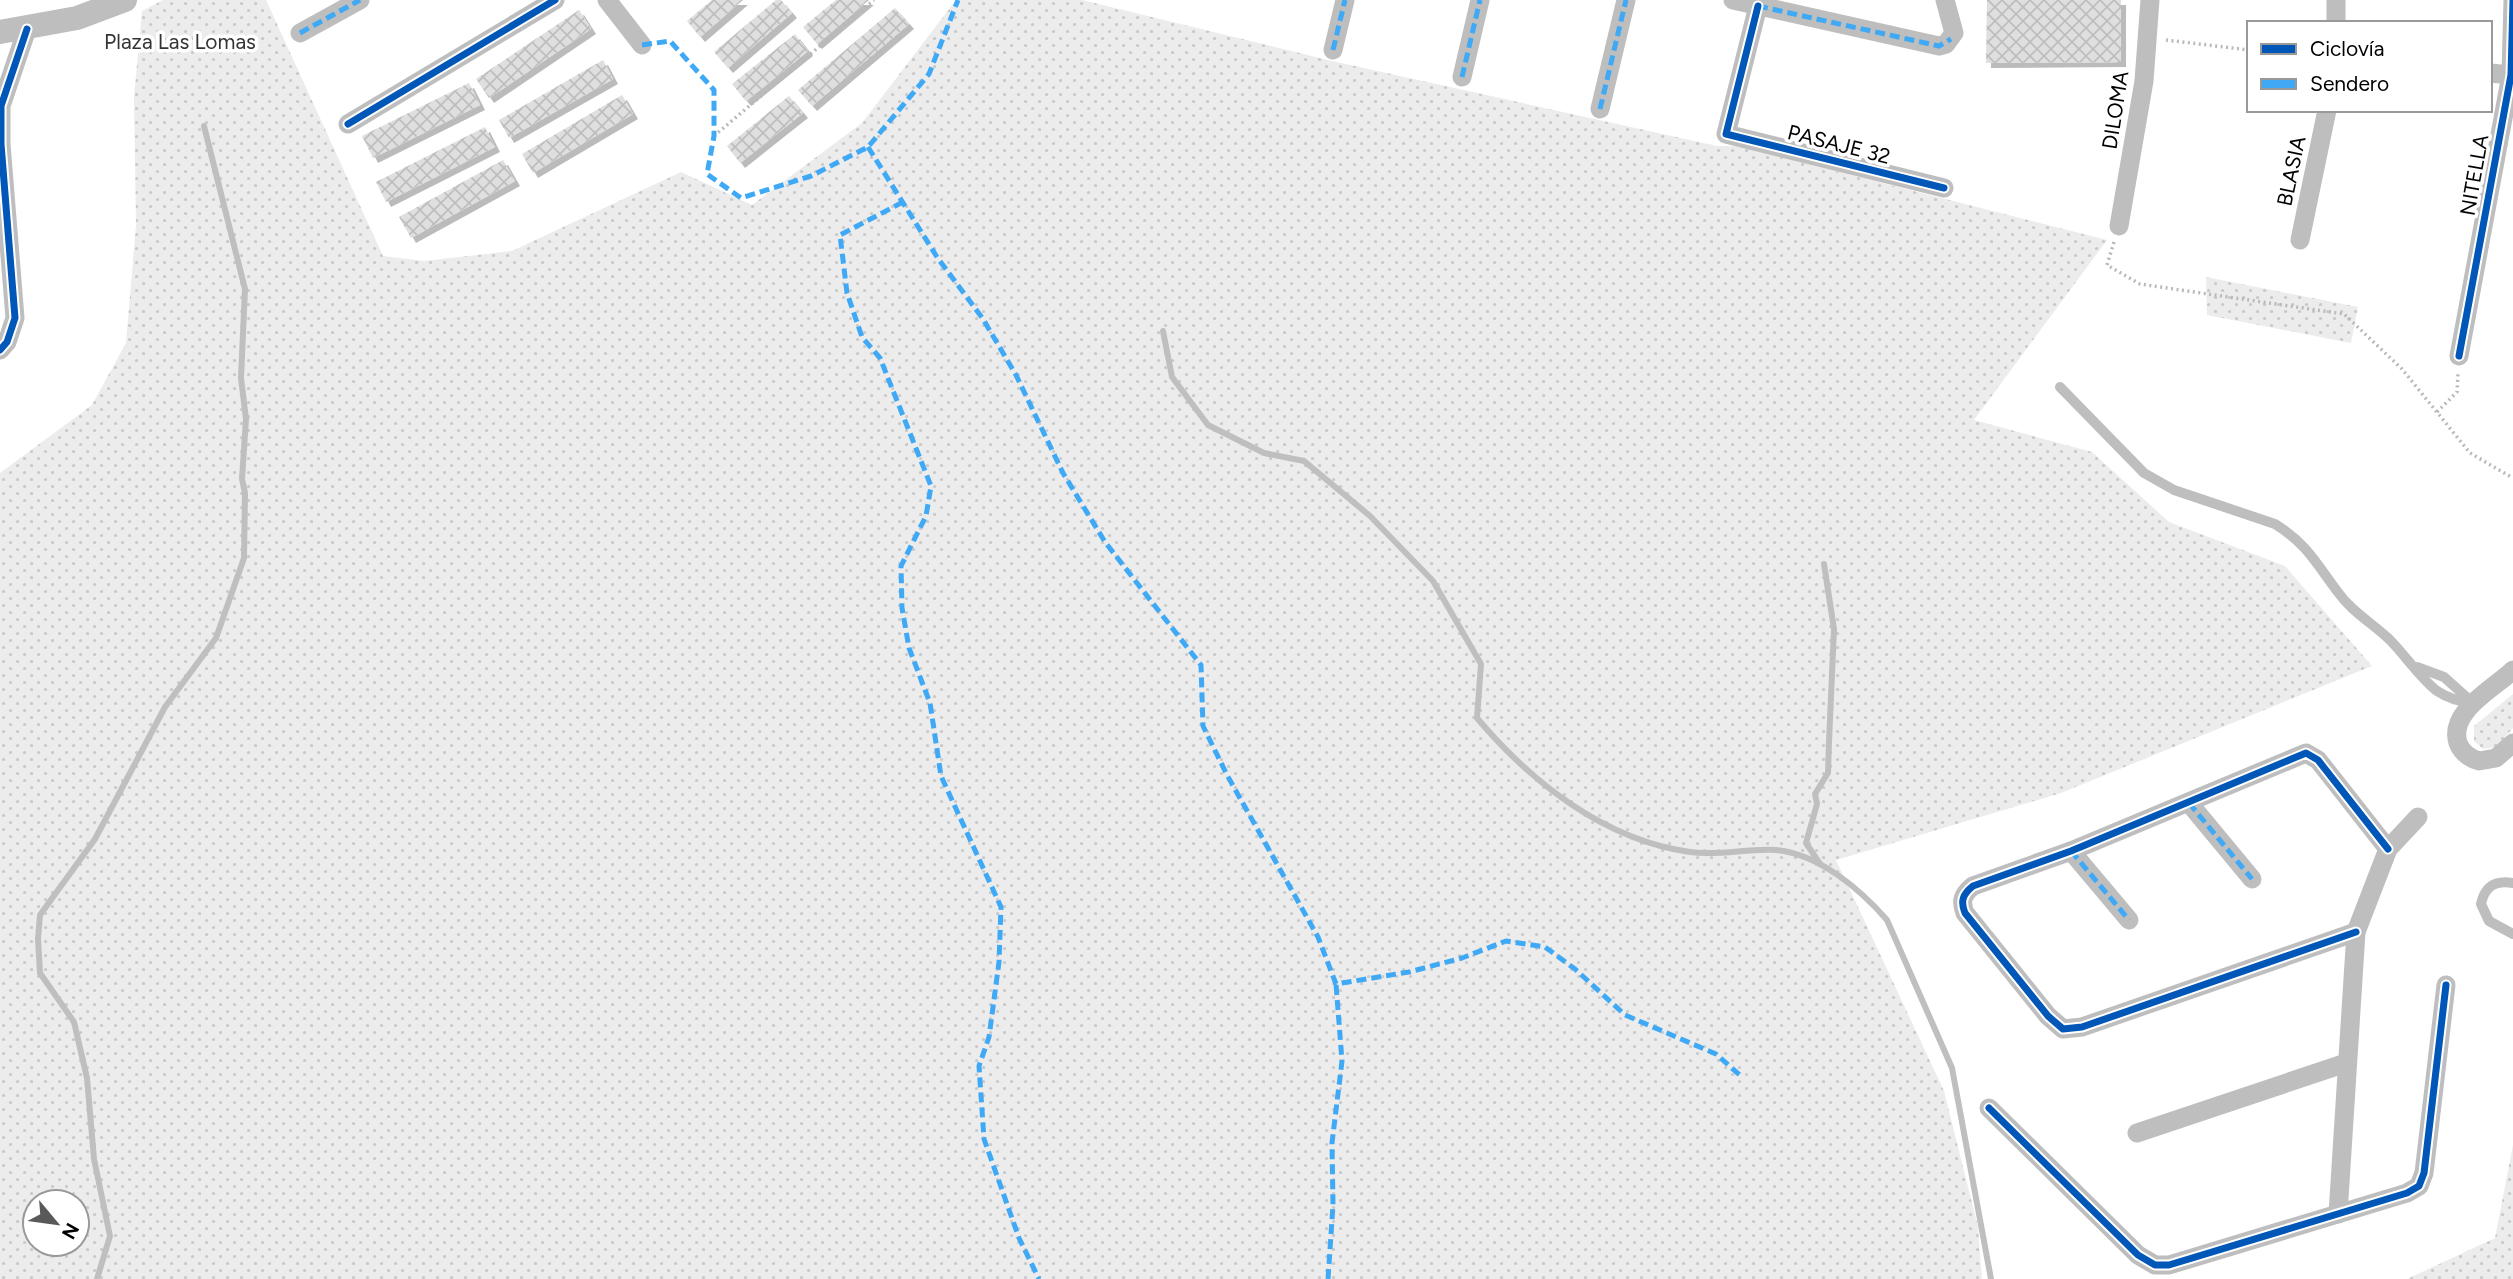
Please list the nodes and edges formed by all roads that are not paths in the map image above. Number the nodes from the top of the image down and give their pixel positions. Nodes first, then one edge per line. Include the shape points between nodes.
1 (125, 0) edge
2 (360, 0) edge
3 (555, 0) edge
4 (607, 0) edge
5 (1345, 0) edge
6 (1480, 0) edge
7 (1733, 0) edge
8 (1945, 0) edge
9 (2150, 0) edge
10 (2336, 0) edge
11 (2513, 0) edge
12 (1622, 1) edge
13 (1758, 6) junction
14 (2336, 21) edge
15 (27, 29) junction
16 (0, 32) edge
17 (300, 33) dead end
18 (642, 45) dead end
19 (1333, 50) dead end
20 (2492, 73) edge
21 (2511, 75) junction
22 (1462, 77) dead end
23 (1600, 109) dead end
24 (2327, 112) edge
25 (348, 124) dead end
26 (1944, 188) dead end
27 (2119, 226) road end
28 (2300, 240) dead end
29 (0, 350) edge
30 (2459, 355) road end
31 (2060, 387) dead end
32 (2417, 667) junction
33 (2513, 670) edge
34 (2473, 703) junction
35 (2513, 743) edge
36 (2189, 803) junction
37 (2418, 817) dead end
38 (2388, 849) junction
39 (2071, 851) junction
40 (2252, 879) dead end
41 (2513, 883) edge
42 (2129, 920) dead end
43 (2356, 932) junction
44 (2513, 934) edge
45 (2446, 985) dead end
46 (2346, 1063) junction
47 (1989, 1108) dead end
48 (2137, 1133) dead end
49 (2338, 1214) junction

1 - 15 street
2 - 17 street
3 - 25 street
4 - 18 street
5 - 19 street
6 - 22 street
7 - 13 street
8 - 13 street via 1954,27 1951,39 1939,46
9 - 27 street, DILOMA via 2144,81
10 - 14 street
11 - 21 street, NITELLA
12 - 23 street
13 - 26 street, PASAJE 32 via 1726,134
15 - 16 street
15 - 29 street via 1,106 15,318
20 - 21 street
21 - 30 street, NITELLA
24 - 28 street, BLASIA
31 - 32 lane via 2144,473 2174,490 2275,524 2289,533 2312,554 2356,612
32 - 34 lane via 2444,677
32 - 34 lane via 2434,688
33 - 34 street
34 - 35 street via 2458,729 2459,744 2467,756 2491,760
36 - 38 street via 2301,754 2311,754
36 - 39 street
36 - 40 street
37 - 38 street
38 - 43 street
39 - 42 street
39 - 43 street via 1973,886 1962,903 1965,913 2063,1029 2082,1027
41 - 44 lane via 2489,887 2481,904 2488,920
43 - 46 street
45 - 49 street via 2423,1180 2414,1191
46 - 48 street
46 - 49 street
47 - 49 street via 2138,1255 2155,1265 2169,1265

